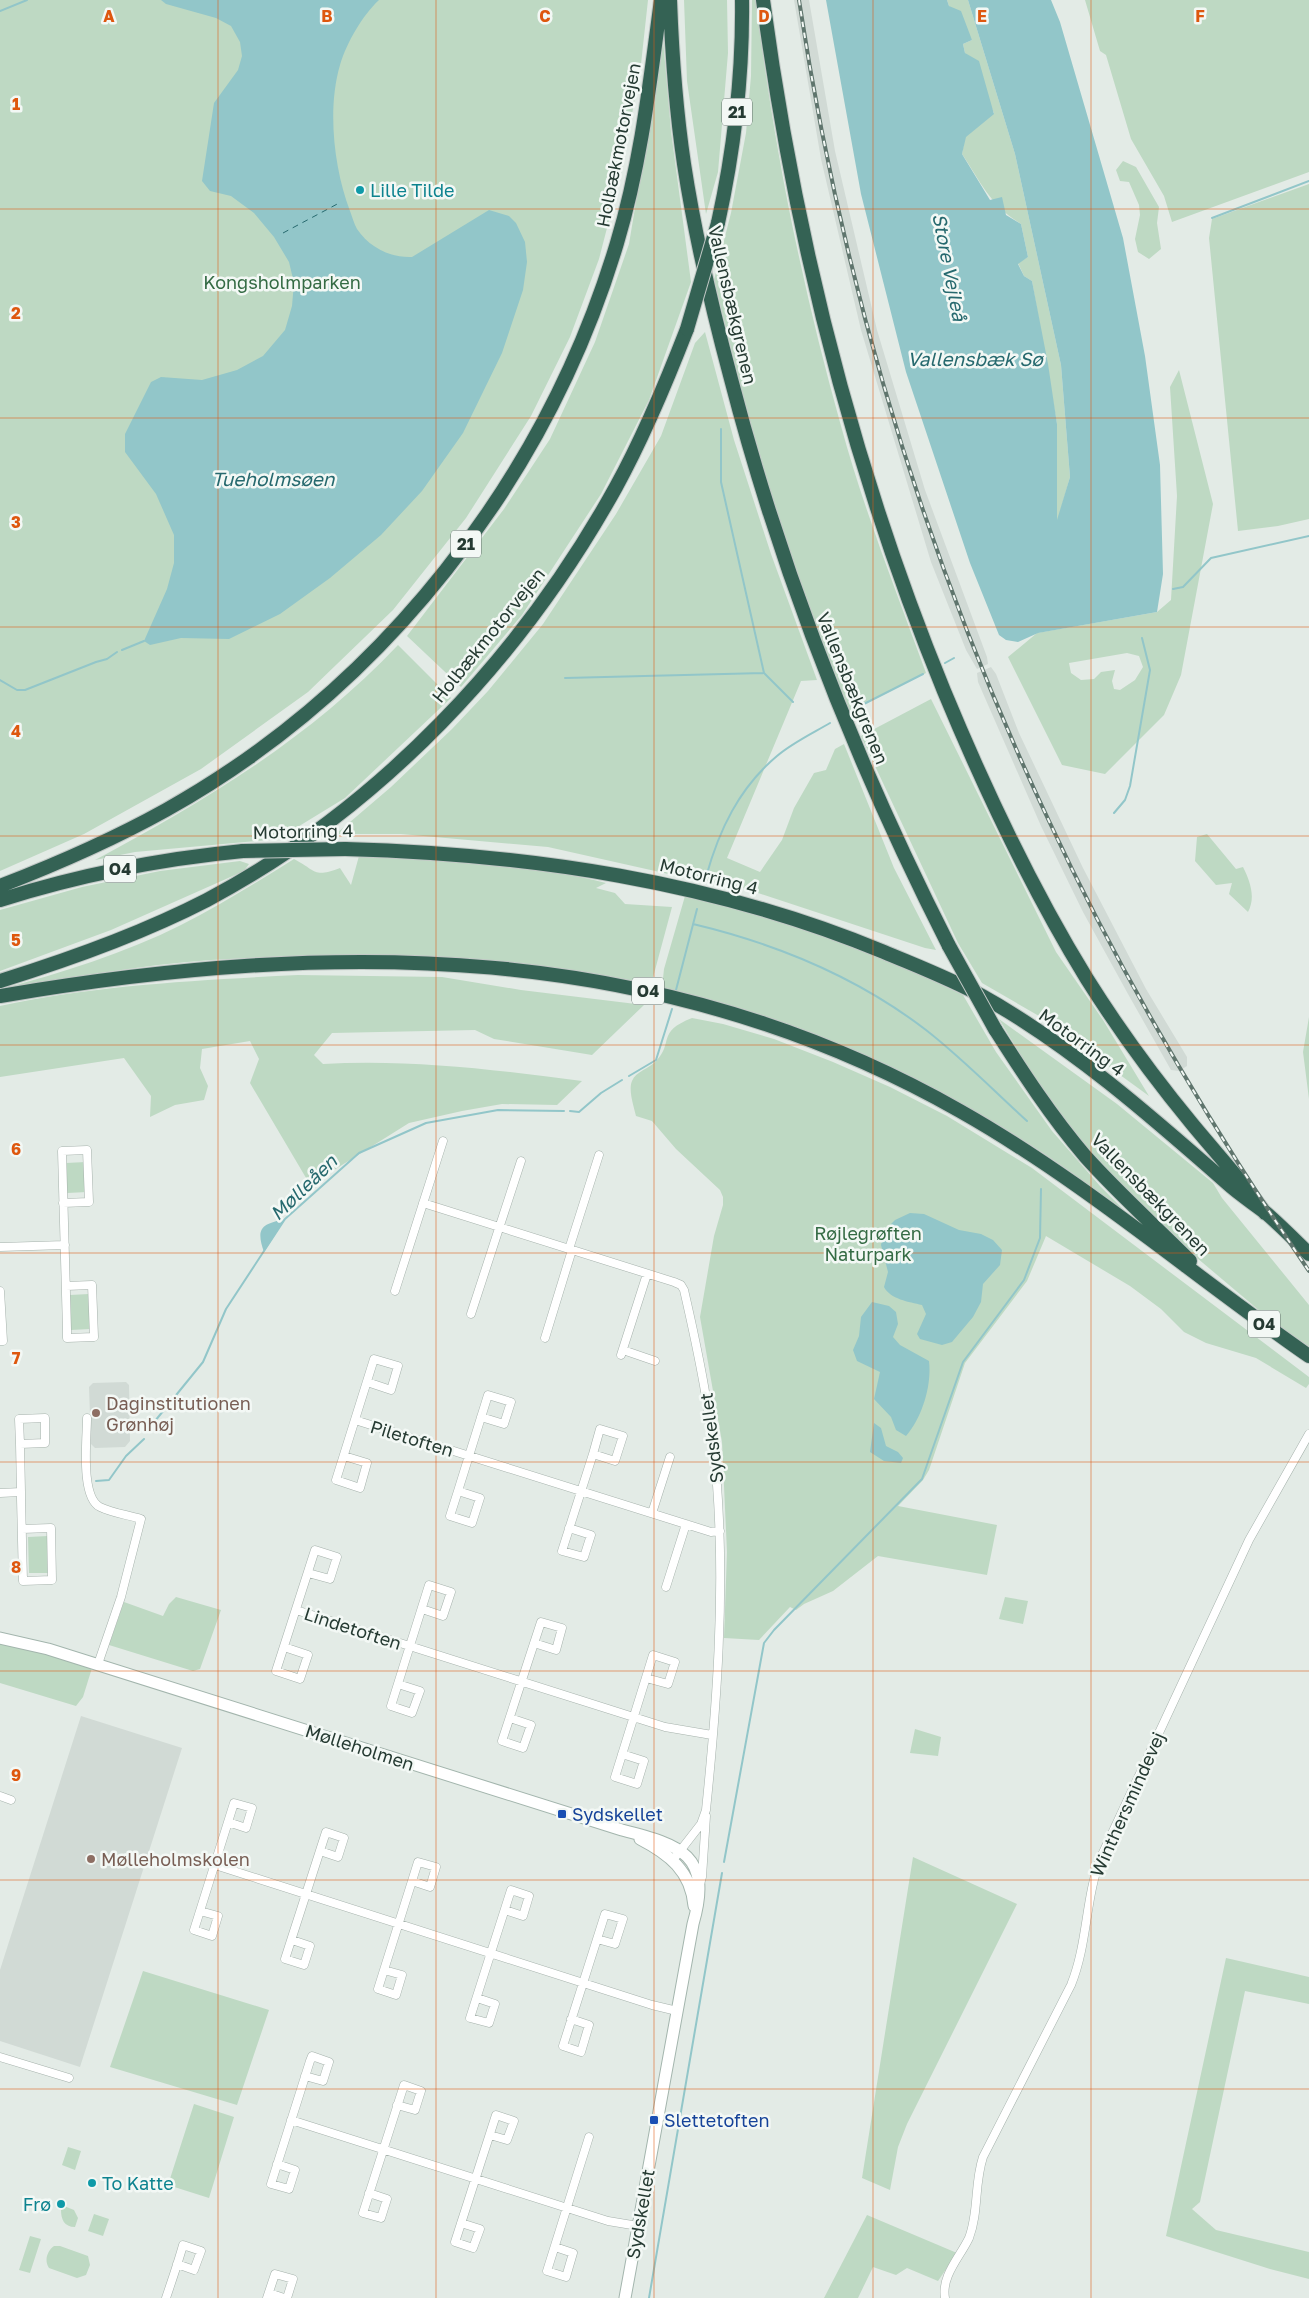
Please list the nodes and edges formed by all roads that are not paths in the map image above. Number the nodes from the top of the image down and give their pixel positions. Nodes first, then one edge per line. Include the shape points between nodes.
1 (661, 0) edge
2 (670, 0) edge
3 (742, 0) edge
4 (763, 0) edge
5 (0, 886) edge
6 (0, 900) edge
7 (0, 981) edge
8 (0, 996) edge
9 (443, 1141) dead end
10 (599, 1155) dead end
11 (521, 1161) dead end
12 (63, 1203) junction
13 (423, 1203) junction
14 (1265, 1213) junction
15 (500, 1228) junction
16 (64, 1245) junction
17 (0, 1247) edge
18 (571, 1250) junction
19 (1309, 1254) edge
20 (647, 1274) junction
21 (66, 1286) junction
22 (0, 1291) edge
23 (395, 1291) dead end
24 (1221, 1291) junction
25 (471, 1314) dead end
26 (544, 1338) dead end
27 (0, 1342) edge
28 (1309, 1356) edge
29 (656, 1361) dead end
30 (367, 1382) junction
31 (481, 1417) junction
32 (87, 1418) dead end
33 (355, 1420) junction
34 (1309, 1434) edge
35 (20, 1444) junction
36 (593, 1454) junction
37 (344, 1456) junction
38 (469, 1456) junction
39 (670, 1457) dead end
40 (581, 1491) junction
41 (21, 1492) junction
42 (458, 1492) junction
43 (0, 1493) edge
44 (652, 1513) junction
45 (686, 1524) junction
46 (569, 1528) dead end
47 (22, 1529) junction
48 (720, 1531) junction
49 (308, 1572) dead end
50 (666, 1587) dead end
51 (296, 1610) junction
52 (422, 1610) junction
53 (0, 1638) edge
54 (534, 1643) dead end
55 (284, 1647) junction
56 (410, 1647) junction
57 (98, 1664) junction
58 (646, 1678) dead end
59 (523, 1681) junction
60 (398, 1684) dead end
61 (634, 1717) junction
62 (510, 1718) dead end
63 (712, 1735) junction
64 (622, 1754) dead end
65 (0, 1796) edge
66 (11, 1800) dead end
67 (706, 1810) junction
68 (228, 1822) dead end
69 (320, 1852) dead end
70 (677, 1855) junction
71 (215, 1865) junction
72 (412, 1881) dead end
73 (699, 1886) junction
74 (306, 1894) junction
75 (505, 1910) dead end
76 (200, 1911) dead end
77 (398, 1924) junction
78 (693, 1924) junction
79 (597, 1939) dead end
80 (292, 1940) dead end
81 (491, 1954) junction
82 (384, 1970) dead end
83 (583, 1983) junction
84 (477, 1998) dead end
85 (677, 2011) junction
86 (571, 2019) junction
87 (0, 2057) edge
88 (306, 2076) dead end
89 (69, 2078) dead end
90 (397, 2105) dead end
91 (291, 2120) junction
92 (490, 2135) dead end
93 (589, 2137) dead end
94 (383, 2149) junction
95 (277, 2164) dead end
96 (476, 2178) junction
97 (369, 2193) dead end
98 (567, 2207) junction
99 (461, 2223) dead end
100 (638, 2226) junction
101 (555, 2247) dead end
102 (177, 2264) dead end
103 (268, 2296) edge
104 (166, 2298) edge
105 (285, 2298) edge
106 (625, 2298) edge
107 (945, 2298) edge

1 - 5 highway, Holbækmotorvejen / 21 via 645,123 632,188 601,292 571,367 533,442 452,563 385,641 352,673 258,751 168,809 117,836
2 - 24 highway, Vallensbækgrenen, bridge via 672,64 684,166 710,296 755,466 796,592 842,713 893,832 949,946 1026,1078 1085,1155
3 - 7 highway, Holbækmotorvejen / 21, bridge via 738,99 728,176 718,223 687,329 645,431 616,486 582,544 512,642 423,740 352,804 306,839 207,900 158,924
4 - 14 highway via 799,219 838,382 888,542 953,713 1020,858 1087,978 1152,1073
6 - 14 highway, Motorring 4 / O4, bridge via 109,871 158,862 243,851 345,849 484,855 608,872 748,904 850,938 933,972 983,997 1064,1050
8 - 24 highway, O4 via 107,978 316,961 480,965 627,986 732,1013 824,1046 959,1110 1053,1168
9 - 13 street
10 - 18 street
11 - 15 street
12 - 12 street via 62,1151 87,1150 89,1202
12 - 16 street
13 - 15 street
13 - 23 street
14 - 19 highway, Motorring 4 / O4
15 - 18 street
15 - 25 street
16 - 17 street
16 - 21 street
18 - 20 street
18 - 26 street
20 - 29 street via 622,1353
20 - 48 street, Sydskellet via 674,1282 684,1290 704,1378
21 - 21 street via 92,1285 94,1337 68,1338
22 - 27 street
24 - 28 highway, O4
30 - 30 street, Piletoften via 391,1390 398,1366 374,1359
30 - 33 street, Piletoften
31 - 31 street, Piletoften via 488,1394 511,1402 504,1424
31 - 38 street, Piletoften
32 - 57 street via 87,1483 92,1500 99,1507 141,1519 121,1597
33 - 37 street, Piletoften
33 - 38 street, Piletoften
34 - 107 street, Winthersmindevej via 1248,1540 1101,1857 1091,1887 1078,1967 983,2157 976,2185 973,2225 946,2281
35 - 35 street via 45,1443 44,1418 19,1419
35 - 41 street
36 - 36 street via 615,1461 623,1436 600,1429
36 - 40 street
37 - 37 street, Piletoften via 336,1480 360,1488 367,1463
38 - 40 street, Piletoften
38 - 42 street, Piletoften
39 - 44 street
40 - 44 street, Piletoften
40 - 46 street
41 - 43 street
41 - 47 street
42 - 42 street, Piletoften via 480,1498 472,1523 450,1516
44 - 45 street, Piletoften
45 - 48 street, Piletoften via 711,1532
45 - 50 street
47 - 47 street via 51,1528 52,1580 23,1581
48 - 63 street, Sydskellet via 720,1614
49 - 51 street, Lindetoften
51 - 55 street, Lindetoften
51 - 56 street, Lindetoften
52 - 52 street, Lindetoften via 443,1616 451,1592 429,1585
52 - 56 street, Lindetoften
53 - 57 street, Mølleholmen
54 - 59 street
55 - 55 street, Lindetoften via 276,1671 300,1679 308,1654
56 - 59 street, Lindetoften
56 - 60 street, Lindetoften
57 - 70 street, Mølleholmen via 622,1830
58 - 61 street
59 - 61 street, Lindetoften
59 - 62 street
61 - 63 street, Lindetoften via 665,1727
61 - 64 street
63 - 67 street, Sydskellet
65 - 66 street
67 - 70 street, Sydskellet via 700,1824
67 - 73 street, Sydskellet via 703,1871
68 - 71 street
69 - 74 street
70 - 73 street, Sydskellet via 693,1866
70 - 78 street, Sydskellet via 692,1893
71 - 74 street
71 - 76 street
72 - 77 street
73 - 78 street, Sydskellet
74 - 77 street
74 - 80 street
75 - 81 street
77 - 81 street
77 - 82 street
78 - 85 street, Sydskellet
79 - 83 street
81 - 83 street
81 - 84 street
83 - 85 street
83 - 86 street
85 - 100 street, Sydskellet
86 - 86 street via 590,2025 581,2052 563,2046
87 - 89 street
88 - 91 street
90 - 94 street
91 - 94 street
91 - 95 street
92 - 96 street
93 - 98 street
94 - 96 street
94 - 97 street
96 - 98 street
96 - 99 street
98 - 100 street via 608,2221
98 - 101 street
100 - 106 street, Sydskellet
102 - 104 street
103 - 105 street
103 - 105 street via 275,2274 293,2279

